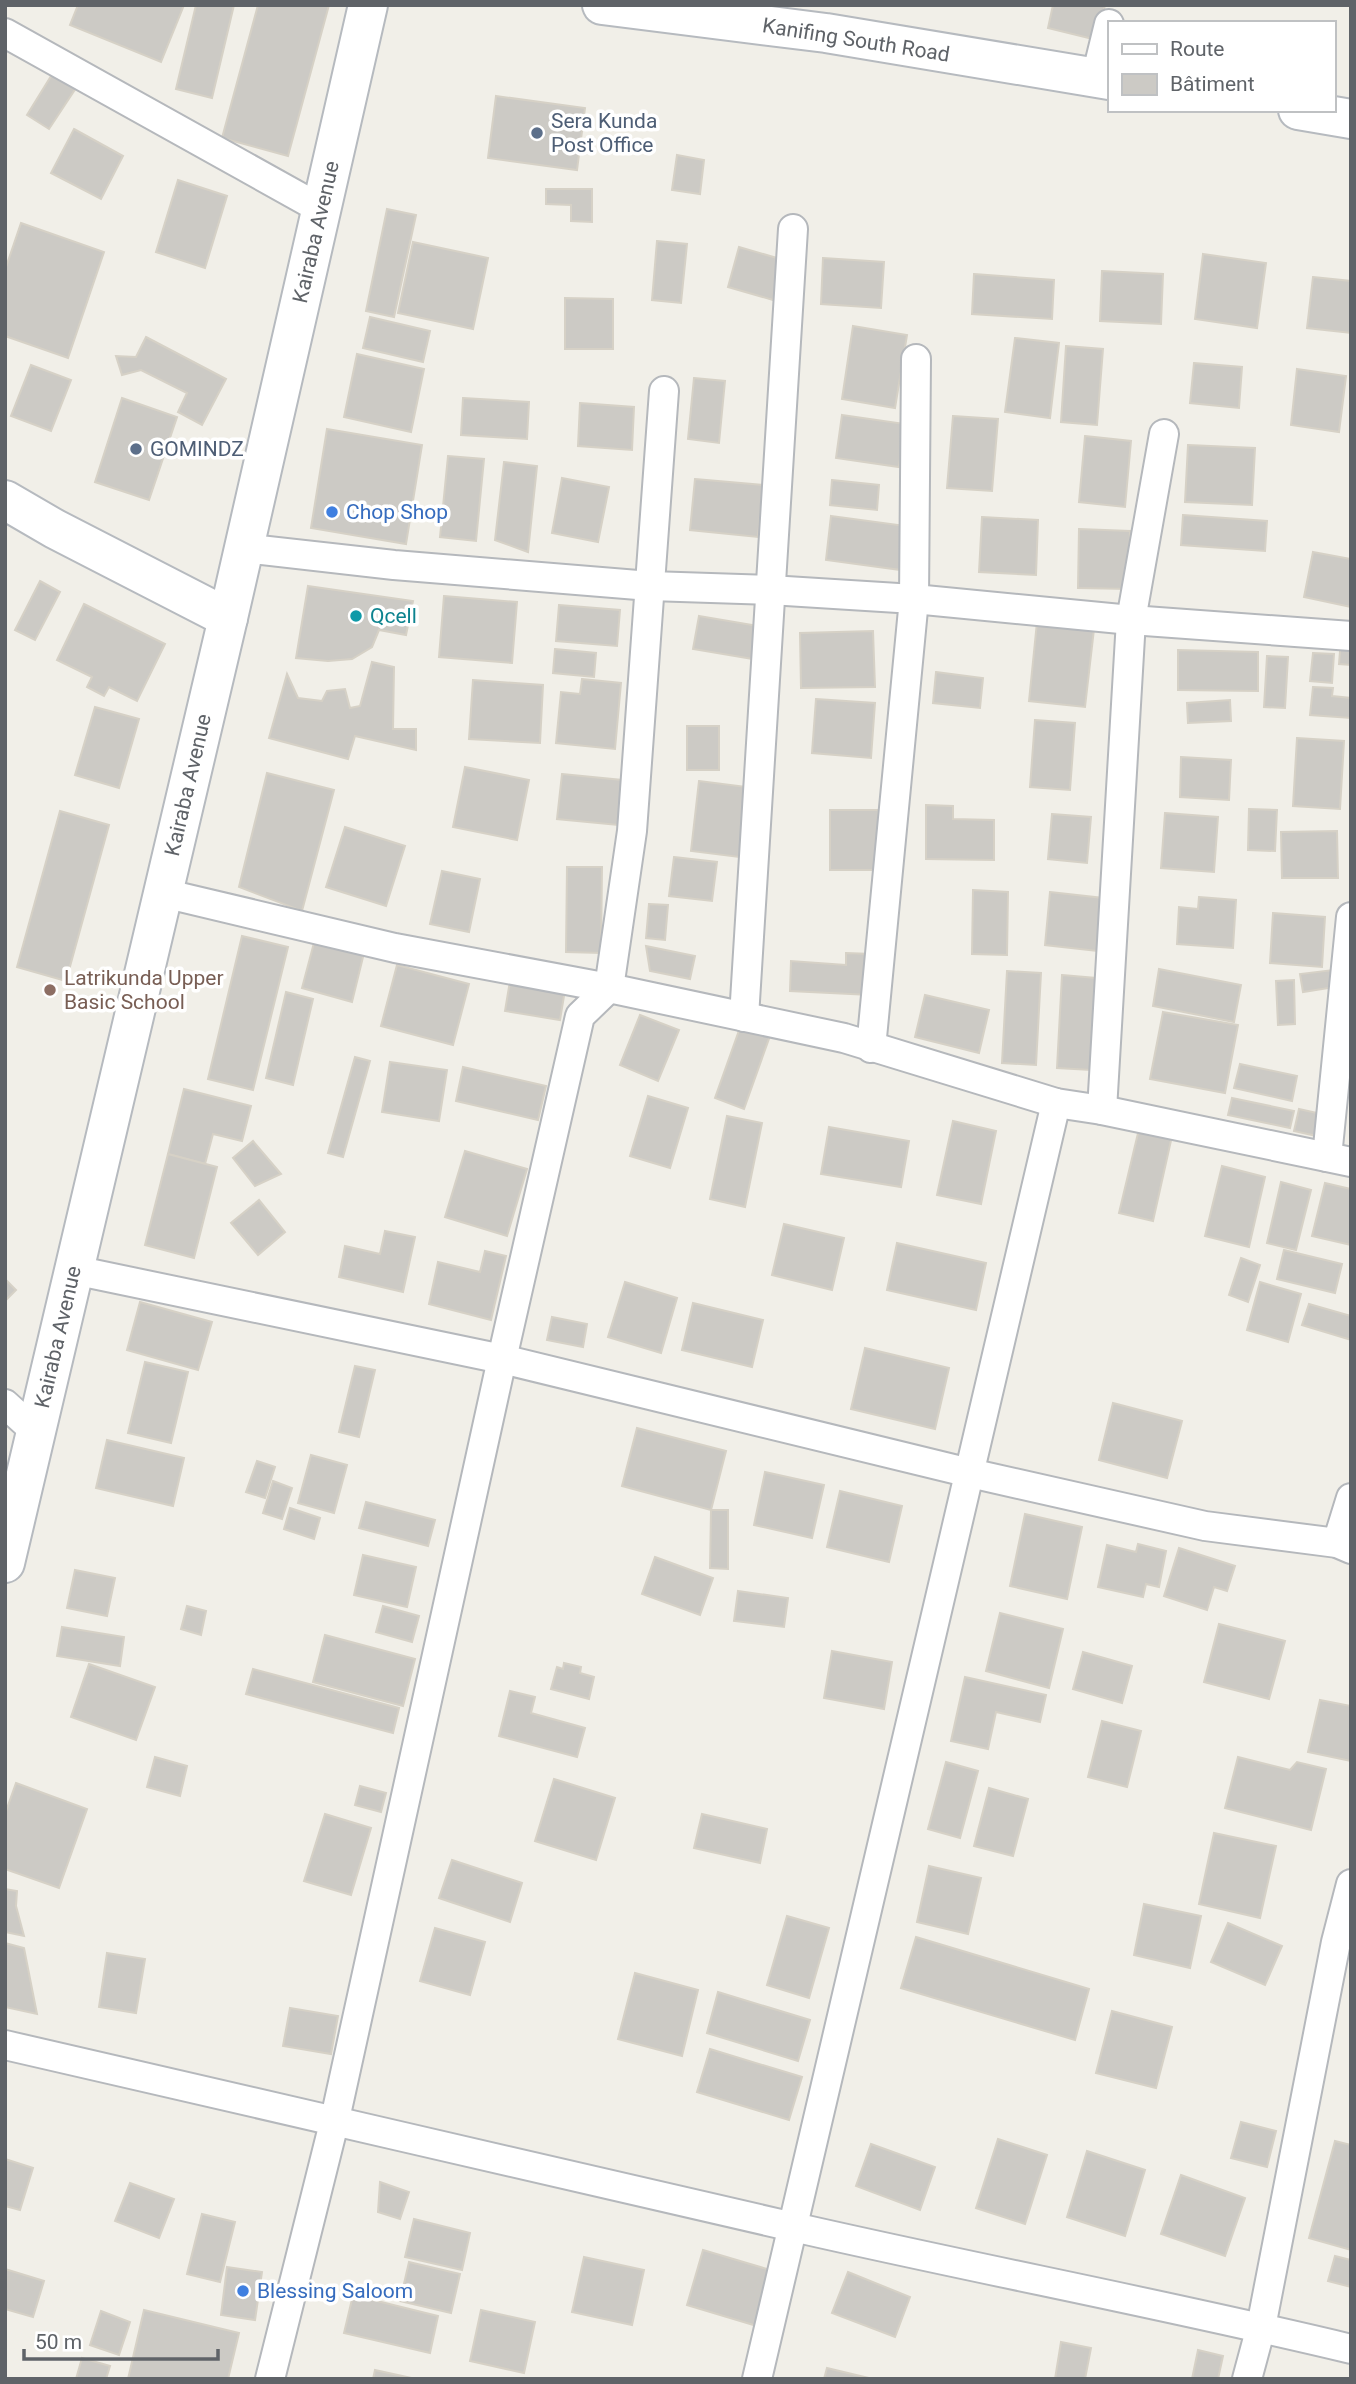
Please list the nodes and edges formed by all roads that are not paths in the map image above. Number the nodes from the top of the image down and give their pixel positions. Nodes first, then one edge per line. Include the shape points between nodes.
1 (368, 5) edge
2 (602, 5) edge
3 (5, 33) edge
4 (1108, 39) edge
5 (1103, 78) edge
6 (1310, 112) edge
7 (1351, 119) edge
8 (321, 209) junction
9 (793, 229) dead end
10 (916, 359) dead end
11 (664, 391) dead end
12 (1164, 434) dead end
13 (5, 500) edge
14 (243, 548) junction
15 (650, 586) junction
16 (771, 590) junction
17 (914, 599) junction
18 (228, 618) junction
19 (1131, 620) junction
20 (1351, 636) edge
21 (163, 893) junction
22 (1351, 917) edge
23 (609, 988) junction
24 (1347, 992) edge
25 (744, 1017) junction
26 (871, 1048) junction
27 (1056, 1103) junction
28 (1102, 1110) junction
29 (1339, 1160) edge
30 (74, 1270) junction
31 (502, 1359) junction
32 (5, 1404) edge
33 (36, 1432) junction
34 (970, 1473) junction
35 (1351, 1498) edge
36 (1344, 1546) edge
37 (5, 1563) edge
38 (1351, 1884) edge
39 (1343, 1944) edge
40 (5, 2045) edge
41 (335, 2119) junction
42 (791, 2227) junction
43 (1261, 2327) junction
44 (1351, 2349) edge
45 (270, 2379) edge
46 (757, 2379) edge
47 (1247, 2379) edge

1 - 8 street, Kairaba Avenue
2 - 5 street, Kanifing South Road via 826,33
3 - 8 street
4 - 5 street
6 - 7 street
8 - 14 street, Kairaba Avenue
9 - 16 street
10 - 17 street
11 - 15 street
12 - 19 street
13 - 18 street
14 - 15 street
14 - 18 street, Kairaba Avenue
15 - 16 street
15 - 23 street via 632,831
16 - 17 street
16 - 25 street
17 - 19 street
17 - 26 street
18 - 21 street, Kairaba Avenue
19 - 20 street
19 - 28 street
21 - 23 street via 395,948
21 - 30 street, Kairaba Avenue
22 - 24 street
23 - 25 street
23 - 31 street via 580,1016
24 - 29 street
25 - 26 street
26 - 27 street
27 - 28 street
27 - 34 street
28 - 29 street
30 - 31 street
30 - 33 street, Kairaba Avenue
31 - 34 street
31 - 41 street
32 - 33 street
33 - 37 street, Kairaba Avenue
34 - 36 street via 1205,1526
34 - 42 street
35 - 36 street
38 - 39 street
39 - 43 street
40 - 41 street
41 - 42 street
41 - 45 street
42 - 43 street
42 - 46 street
43 - 44 street
43 - 47 street

